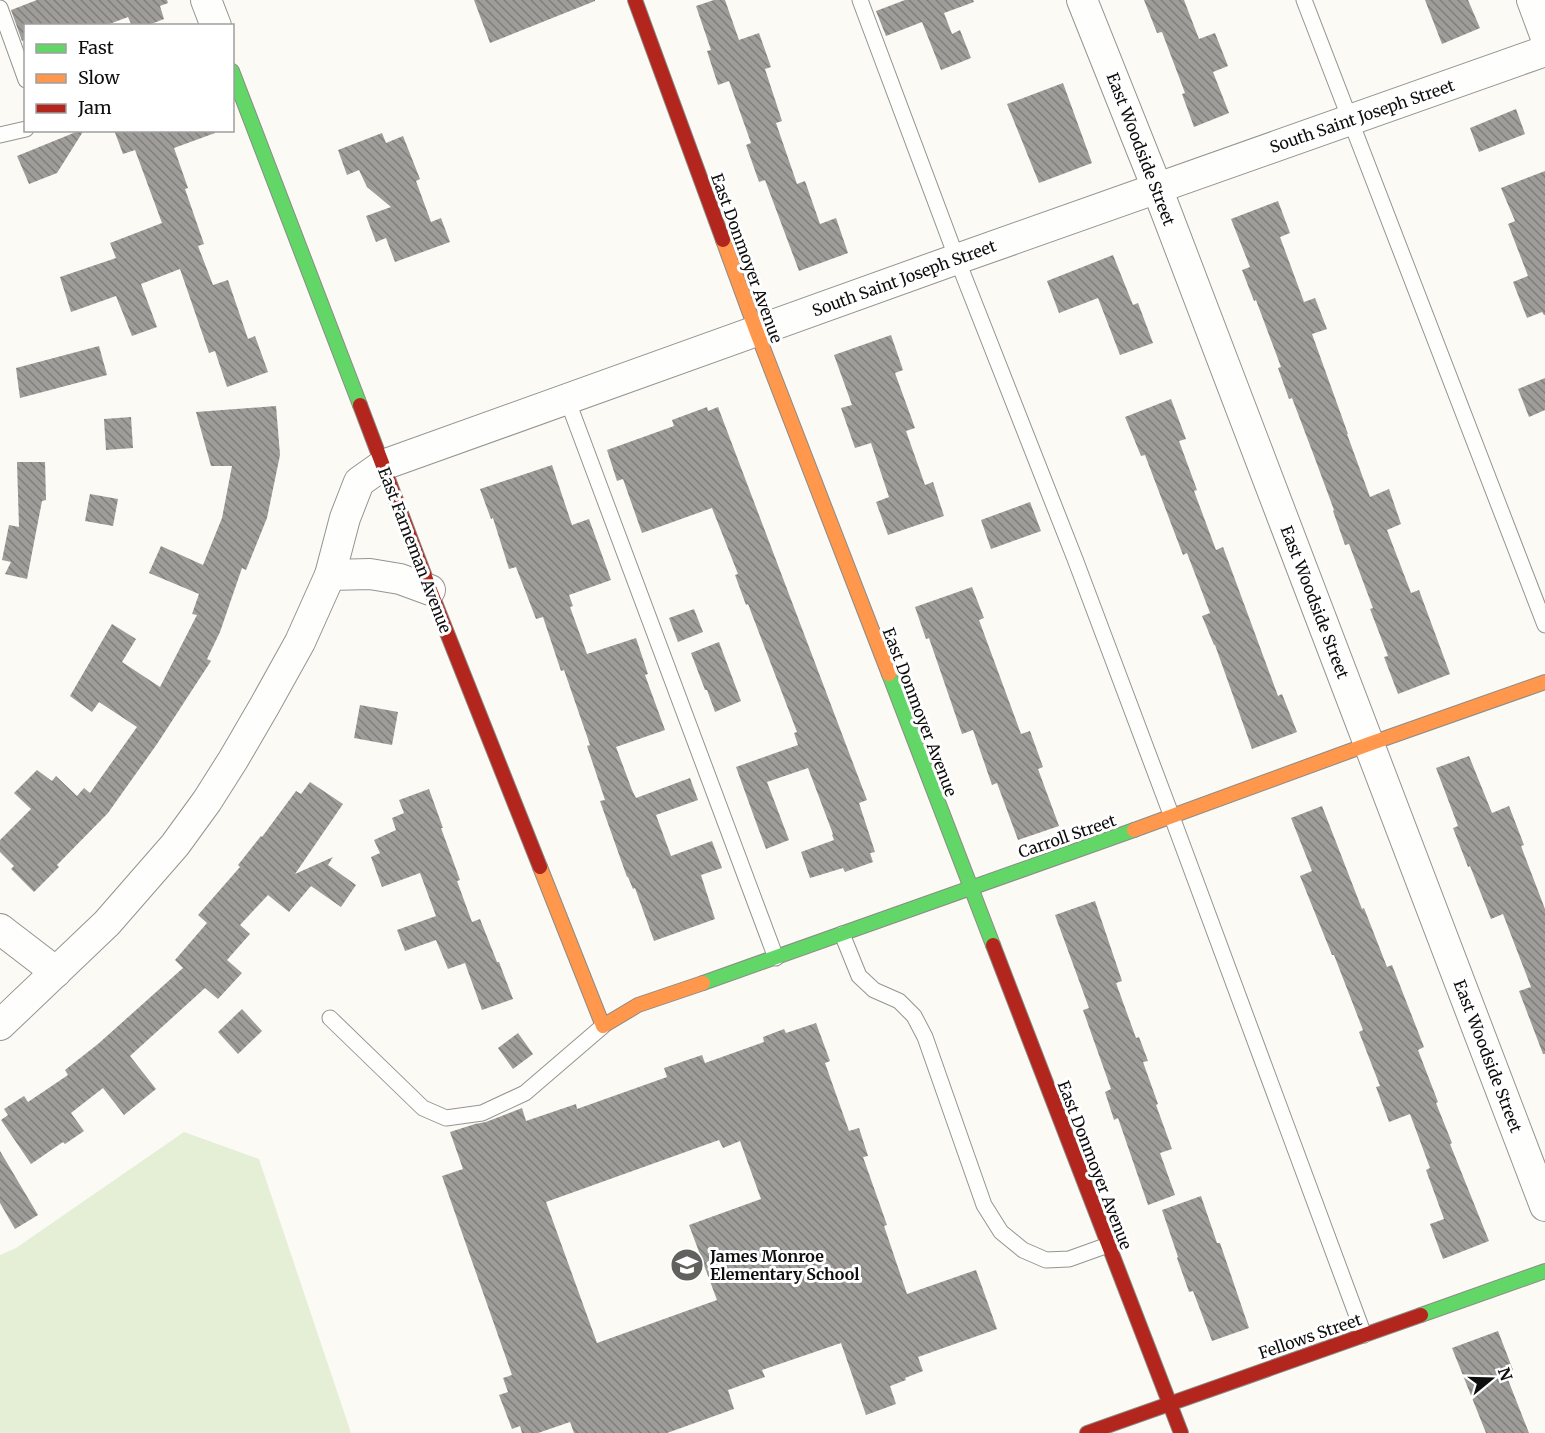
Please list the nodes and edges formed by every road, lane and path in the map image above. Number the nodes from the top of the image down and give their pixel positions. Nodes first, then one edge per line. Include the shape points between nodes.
1 (206, 0) edge
2 (634, 0) edge
3 (860, 0) edge
4 (1082, 0) edge
5 (1304, 0) edge
6 (1532, 0) edge
7 (0, 8) edge
8 (215, 24) edge
9 (1545, 35) edge
10 (1545, 51) edge
11 (24, 74) edge
12 (234, 75) edge
13 (1349, 121) junction
14 (24, 129) edge
15 (0, 135) edge
16 (1157, 188) junction
17 (957, 259) junction
18 (756, 330) junction
19 (567, 399) junction
20 (383, 465) junction
21 (330, 575) junction
22 (430, 590) junction
23 (1545, 625) edge
24 (1545, 682) edge
25 (1369, 744) junction
26 (1172, 817) junction
27 (970, 888) junction
28 (0, 929) edge
29 (842, 934) junction
30 (776, 958) junction
31 (56, 972) junction
32 (330, 1018) dead end
33 (0, 1025) edge
34 (603, 1026) junction
35 (1545, 1206) edge
36 (1108, 1245) junction
37 (1545, 1271) edge
38 (1364, 1335) junction
39 (1169, 1403) junction
40 (1087, 1433) edge
41 (1181, 1433) edge

1 - 8 street
2 - 18 street, East Donmoyer Avenue
3 - 17 lane
4 - 16 street, East Woodside Street
5 - 13 lane
6 - 9 street
7 - 11 lane
10 - 13 street, South Saint Joseph Street
12 - 20 street, East Farneman Avenue
13 - 16 street, South Saint Joseph Street
13 - 23 lane
14 - 15 lane
16 - 17 street, South Saint Joseph Street
16 - 25 street, East Woodside Street
17 - 18 street, South Saint Joseph Street
17 - 26 lane
18 - 19 street, South Saint Joseph Street
18 - 27 street, East Donmoyer Avenue
19 - 20 street, South Saint Joseph Street
19 - 30 lane
20 - 21 street, South Saint Joseph Street via 359,482
20 - 22 street, East Farneman Avenue
21 - 22 street via 370,574
21 - 31 street, South Saint Joseph Street via 295,651 207,801 107,923
22 - 34 street, East Farneman Avenue
24 - 25 street, Carroll Street
25 - 26 street, Carroll Street
25 - 35 street, East Woodside Street
26 - 27 street, Carroll Street
26 - 38 lane
27 - 29 street, Carroll Street
27 - 36 street, East Donmoyer Avenue
28 - 31 street
29 - 30 street, Carroll Street
29 - 36 lane via 859,976 874,990 899,1001 914,1016 925,1037 984,1205 1000,1232 1023,1250 1046,1260 1069,1259
30 - 34 street, Carroll Street via 638,1005
31 - 33 street, South Saint Joseph Street
32 - 34 lane via 423,1108 446,1118 482,1113 525,1093
36 - 39 street, East Donmoyer Avenue
37 - 38 street, Fellows Street
38 - 39 street, Fellows Street
39 - 40 street, Fellows Street
39 - 41 street, East Donmoyer Avenue

